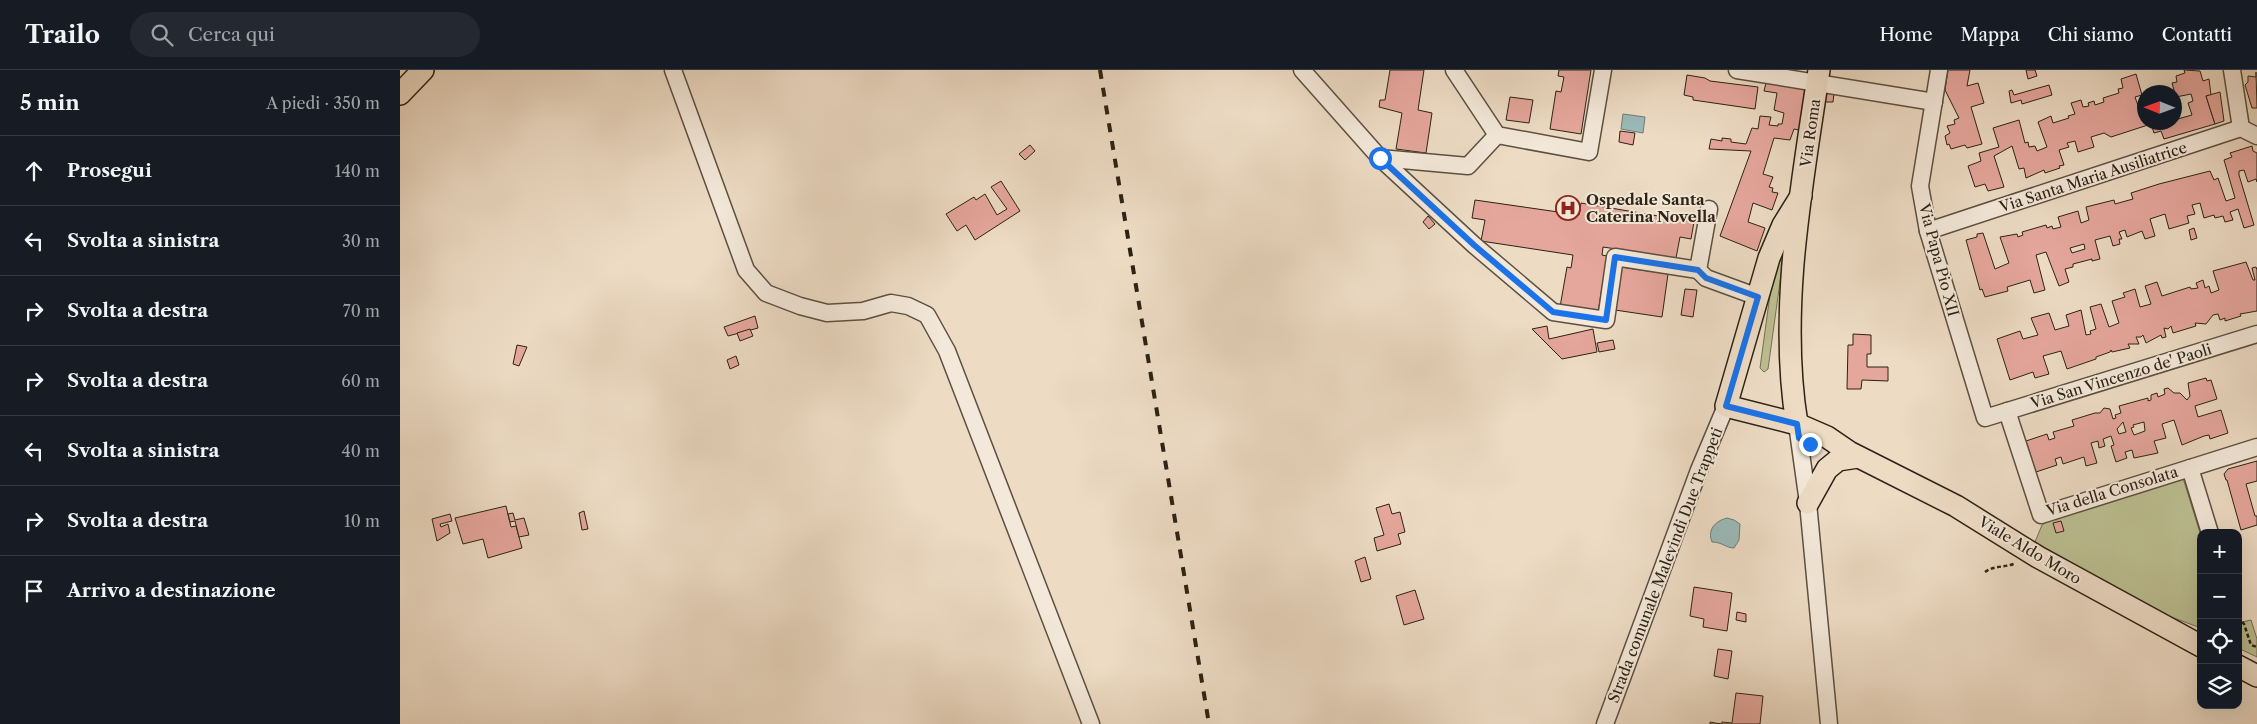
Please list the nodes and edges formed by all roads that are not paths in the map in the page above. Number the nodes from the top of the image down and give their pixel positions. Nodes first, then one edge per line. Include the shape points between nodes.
1 (423, 70) edge
2 (673, 70) edge
3 (1302, 70) edge
4 (1454, 70) edge
5 (1603, 70) edge
6 (1737, 70) edge
7 (1939, 70) edge
8 (2232, 70) edge
9 (1818, 76) edge
10 (400, 94) edge
11 (1934, 102) junction
12 (2241, 128) junction
13 (1497, 135) junction
14 (2257, 136) edge
15 (1380, 158) junction
16 (1801, 196) junction
17 (1709, 209) dead end
18 (1928, 231) junction
19 (1698, 270) junction
20 (1758, 297) junction
21 (2257, 334) edge
22 (1726, 406) junction
23 (2008, 411) junction
24 (1985, 418) joint
25 (1798, 431) junction
26 (2257, 447) edge
27 (1854, 454) junction
28 (2190, 468) junction
29 (1808, 503) junction
30 (2209, 529) edge
31 (2197, 644) edge
32 (2242, 668) edge
33 (2257, 676) edge
34 (1091, 724) edge
35 (1605, 724) edge
36 (1829, 724) edge

1 - 10 main road
2 - 34 street via 746,270 766,293 827,313 863,311 891,303 908,306 927,315 947,351
3 - 15 street
4 - 13 street
5 - 13 street via 1589,152
6 - 9 street
7 - 11 street, Via Papa Pio XII
8 - 12 street
9 - 11 street
9 - 16 main road, Via Roma
11 - 18 street, Via Papa Pio XII via 1920,186
12 - 14 street
12 - 18 street, Via Santa Maria Ausiliatrice
13 - 15 street via 1468,166
15 - 19 street via 1553,312 1606,320 1615,257
16 - 20 main road via 1783,225
16 - 25 main road, Via Roma via 1790,348 1790,378
17 - 19 street
18 - 24 street, Via Papa Pio XII
19 - 20 street via 1706,278
20 - 22 main road
21 - 23 street, Via San Vincenzo de' Paoli
22 - 25 main road, Viale Aldo Moro
22 - 35 street, Strada comunale Malevindi Due Trappeti
23 - 24 street, Via San Vincenzo de' Paoli
23 - 28 street, Via della Consolata via 2041,515
25 - 27 main road, Viale Aldo Moro via 1821,450
25 - 29 street
26 - 28 street, Via della Consolata
27 - 29 main road via 1838,460 1827,469
27 - 31 main road, Viale Aldo Moro via 1956,506 2038,557
28 - 30 street
29 - 36 street
32 - 33 main road

